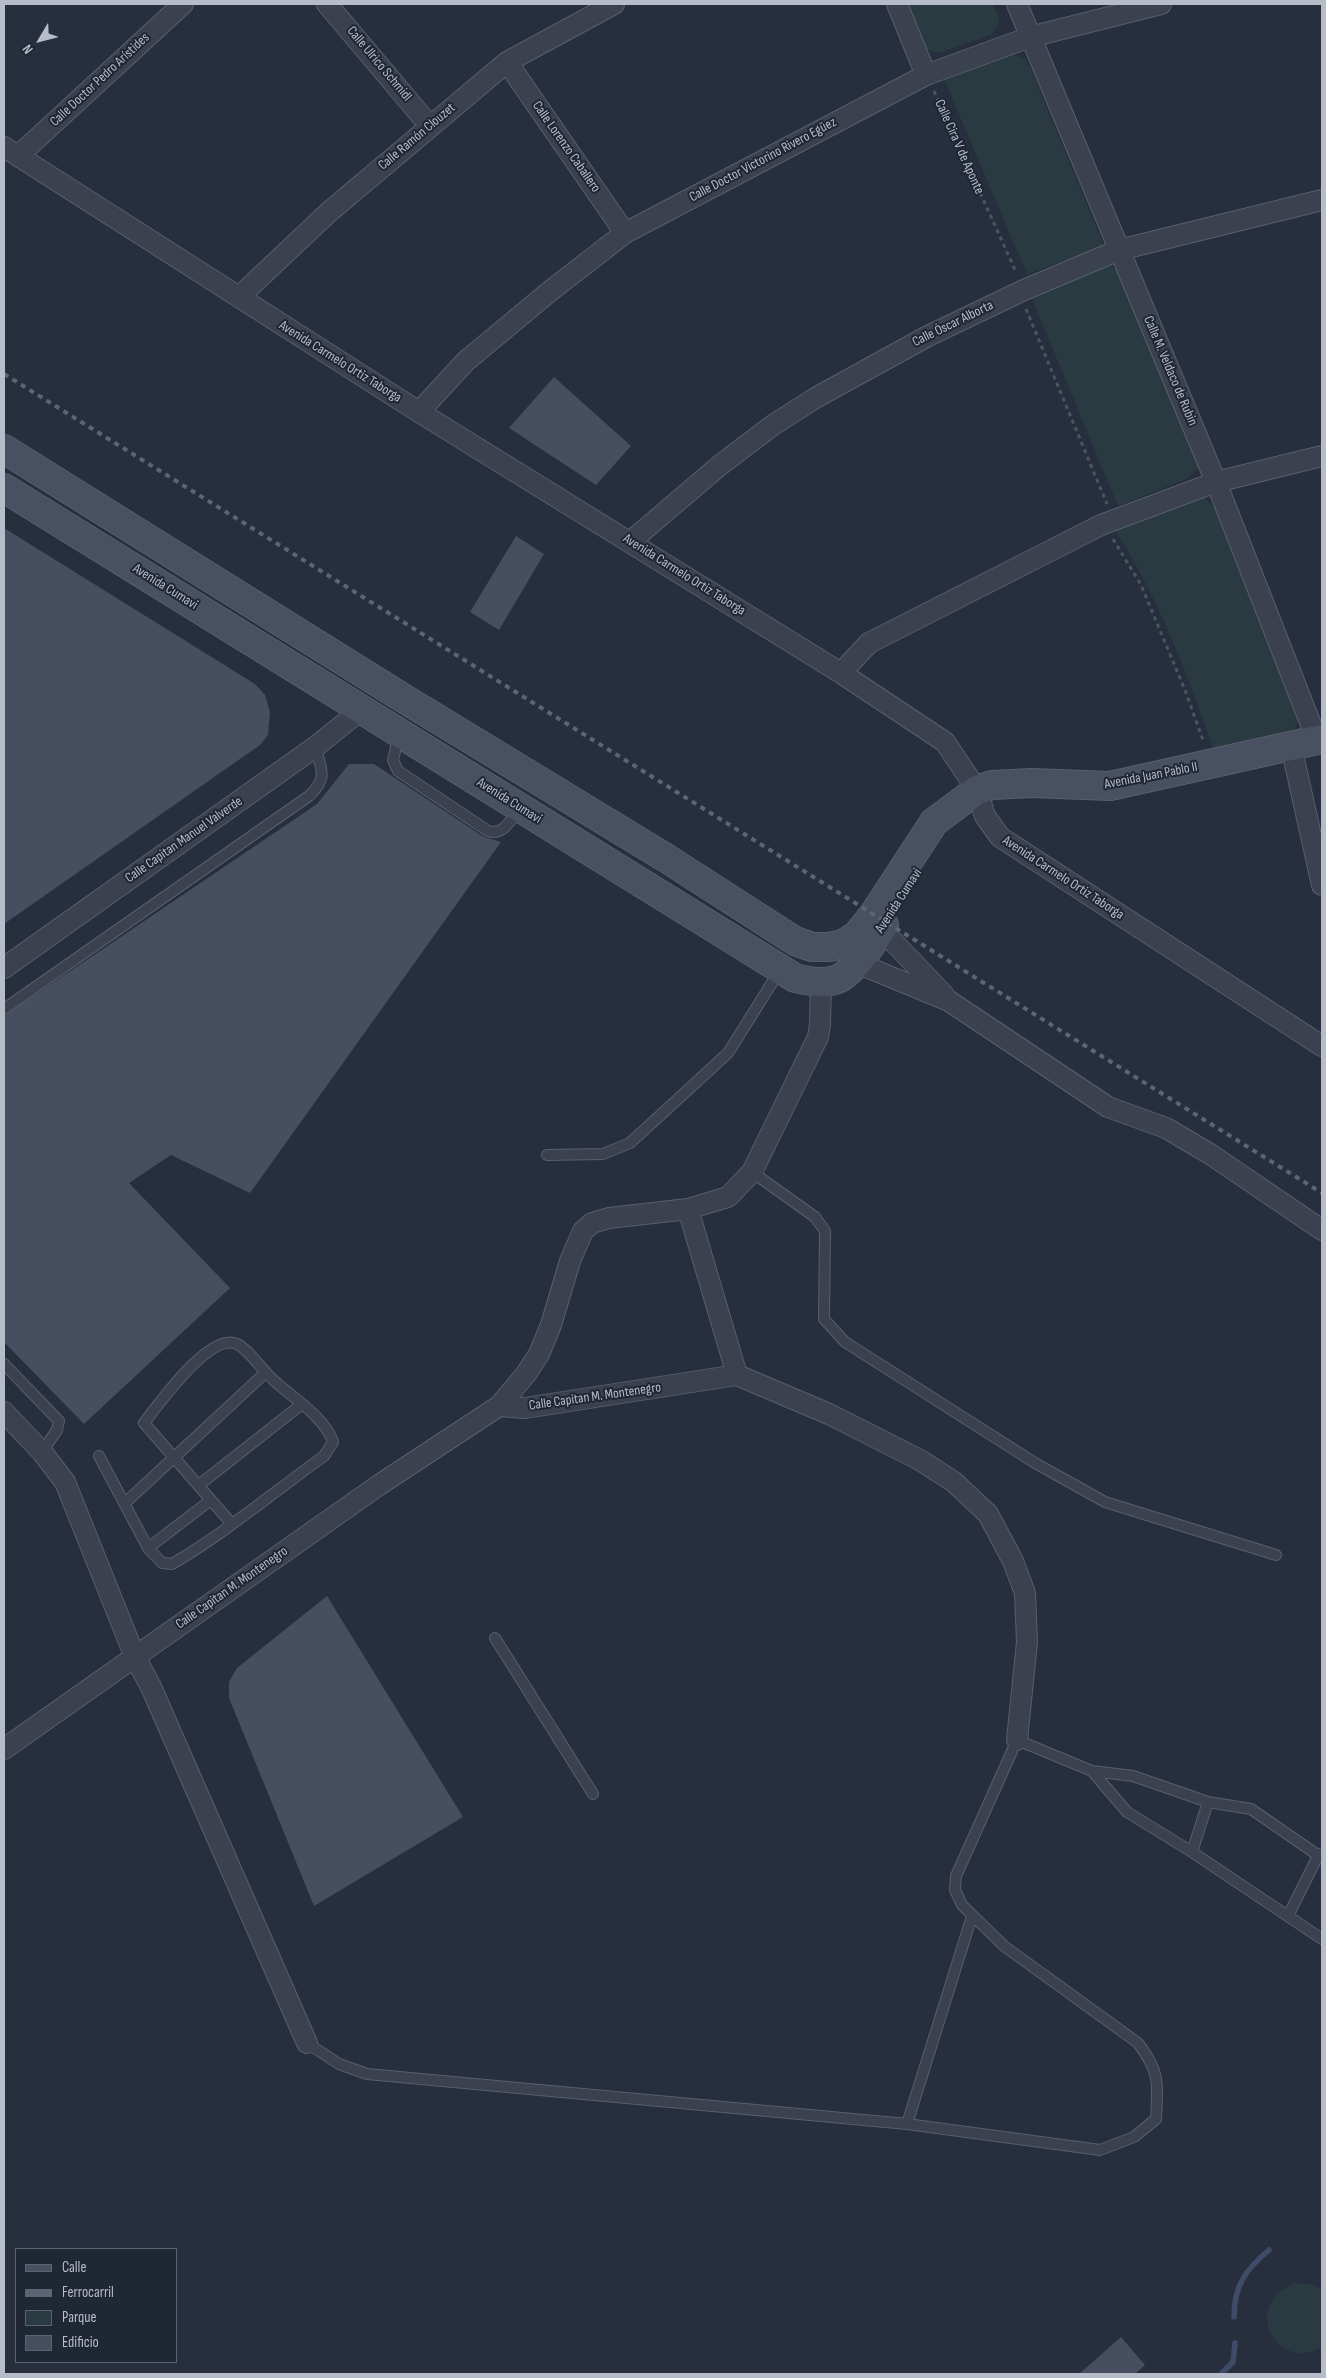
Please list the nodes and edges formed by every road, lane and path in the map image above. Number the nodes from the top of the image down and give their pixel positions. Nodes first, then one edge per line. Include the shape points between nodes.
1 (183, 4) edge
2 (327, 4) edge
3 (614, 4) edge
4 (897, 4) edge
5 (1017, 4) edge
6 (1161, 4) edge
7 (1030, 36) junction
8 (507, 62) junction
9 (926, 74) junction
10 (430, 125) junction
11 (11, 152) edge
12 (1322, 200) edge
13 (626, 232) junction
14 (1119, 250) junction
15 (1021, 291) junction
16 (239, 297) junction
17 (419, 412) junction
18 (4, 449) edge
19 (1322, 456) edge
20 (1216, 482) junction
21 (4, 488) edge
22 (1108, 523) junction
23 (630, 542) junction
24 (176, 556) junction
25 (160, 584) junction
26 (841, 673) junction
27 (362, 710) junction
28 (399, 733) junction
29 (1320, 739) edge
30 (1291, 746) junction
31 (315, 747) junction
32 (1210, 764) junction
33 (966, 797) junction
34 (520, 808) junction
35 (666, 858) junction
36 (1322, 885) edge
37 (649, 888) junction
38 (882, 930) junction
39 (856, 962) junction
40 (4, 968) edge
41 (781, 969) junction
42 (821, 982) junction
43 (949, 1000) junction
44 (4, 1009) edge
45 (1322, 1046) edge
46 (547, 1155) dead end
47 (752, 1172) junction
48 (688, 1209) junction
49 (1322, 1230) edge
50 (4, 1364) edge
51 (264, 1374) junction
52 (737, 1375) junction
53 (302, 1404) junction
54 (499, 1406) junction
55 (4, 1412) edge
56 (42, 1452) junction
57 (99, 1456) dead end
58 (174, 1457) junction
59 (199, 1485) junction
60 (211, 1500) junction
61 (125, 1503) junction
62 (231, 1523) junction
63 (148, 1548) junction
64 (1276, 1555) dead end
65 (495, 1638) dead end
66 (135, 1657) junction
67 (1017, 1740) junction
68 (4, 1749) edge
69 (1092, 1771) junction
70 (593, 1794) dead end
71 (1208, 1802) junction
72 (1192, 1852) junction
73 (1321, 1856) edge
74 (972, 1916) junction
75 (1288, 1916) junction
76 (1322, 1940) edge
77 (307, 2043) joint
78 (907, 2124) junction

1 - 11 street, Calle Doctor Pedro Arístides
2 - 10 street, Calle Ulrico Schmidl
3 - 8 street, Calle Ramón Clouzet
4 - 9 street
5 - 7 street, Calle M. Veldaco de Rubin
6 - 7 street, Calle Doctor Victorino Rivero Egüez
7 - 9 street, Calle Doctor Victorino Rivero Egüez
7 - 14 street, Calle M. Veldaco de Rubin
8 - 10 street, Calle Ramón Clouzet
8 - 13 street, Calle Lorenzo Caballero
9 - 13 street, Calle Doctor Victorino Rivero Egüez
9 - 15 path, Calle Cira V de Aponte
10 - 16 street, Calle Ramón Clouzet via 329,212
11 - 16 street, Avenida Carmelo Ortiz Taborga
12 - 14 street, Calle Óscar Alborta
13 - 17 street, Calle Doctor Victorino Rivero Egüez via 466,361
14 - 15 street, Calle Óscar Alborta
14 - 20 street, Calle M. Veldaco de Rubin
15 - 22 path, Calle Cira V de Aponte
15 - 23 street, Calle Óscar Alborta via 928,336 773,425
16 - 17 street, Avenida Carmelo Ortiz Taborga
17 - 23 street, Avenida Carmelo Ortiz Taborga
18 - 24 street, Avenida Cumavi
19 - 20 street
20 - 22 street
20 - 29 street, Calle M. Veldaco de Rubin
21 - 25 street, Avenida Cumavi
22 - 26 street via 869,643
22 - 32 path, Calle Cira V de Aponte via 1141,585 1185,690
23 - 26 street, Avenida Carmelo Ortiz Taborga
24 - 25 street
24 - 35 street, Avenida Cumavi
25 - 27 street, Avenida Cumavi
26 - 33 street, Avenida Carmelo Ortiz Taborga via 945,742
27 - 28 street, Avenida Cumavi
27 - 31 street, Calle Capitan Manuel Valverde
28 - 34 street, Avenida Cumavi
28 - 34 lane via 393,760 398,772 488,831 502,831
29 - 30 street, Avenida Juan Pablo II
30 - 32 street, Avenida Juan Pablo II
30 - 36 street
31 - 40 street, Calle Capitan Manuel Valverde
31 - 44 lane via 323,774 320,786 309,796
32 - 33 street, Avenida Juan Pablo II via 1110,786 992,785
33 - 35 street, Avenida Cumavi via 934,822 857,935 843,944 829,947 812,947 795,941
33 - 38 street, Avenida Cumavi
33 - 45 street, Avenida Carmelo Ortiz Taborga via 1000,837
34 - 37 street, Avenida Cumavi
35 - 37 street
37 - 41 street, Avenida Cumavi
38 - 39 street, Avenida Cumavi
38 - 43 street
39 - 42 street, Avenida Cumavi via 836,980
39 - 43 street
41 - 42 street, Avenida Cumavi via 796,978
41 - 46 lane via 728,1053 630,1143 603,1154
42 - 47 street via 818,1037
43 - 49 street via 1108,1107 1166,1128 1203,1149
47 - 48 street via 728,1197
47 - 64 lane via 815,1217 825,1231 824,1319 845,1342 1035,1463 1105,1502
48 - 52 street
48 - 54 street via 609,1218 592,1223 583,1232 570,1260 539,1354
50 - 56 lane via 58,1421 57,1430
51 - 53 lane
51 - 58 lane
51 - 58 lane via 247,1352 236,1343 225,1342 180,1377 144,1423
52 - 54 street, Calle Capitan M. Montenegro via 525,1408
52 - 67 street via 829,1414 920,1460 954,1482 988,1514 1026,1593 1027,1642
53 - 59 lane
53 - 62 lane via 330,1433 333,1442 330,1449
54 - 66 street, Calle Capitan M. Montenegro via 379,1485
55 - 56 street
56 - 66 street via 65,1482
57 - 61 lane
58 - 59 lane
58 - 61 lane
59 - 60 lane
60 - 62 lane
60 - 63 lane
61 - 63 lane
62 - 63 lane via 172,1564 162,1562
65 - 70 lane
66 - 68 street, Calle Capitan M. Montenegro
66 - 77 street
67 - 69 lane
67 - 74 lane via 956,1876 955,1890
69 - 71 lane via 1133,1776
69 - 72 lane via 1127,1812
71 - 72 lane
71 - 73 lane via 1251,1809
72 - 75 lane
73 - 75 lane
74 - 78 lane
74 - 78 lane via 1004,1946 1138,2043 1150,2059 1158,2082 1156,2119 1134,2137 1100,2150
75 - 76 lane
77 - 78 lane via 338,2064 367,2074

